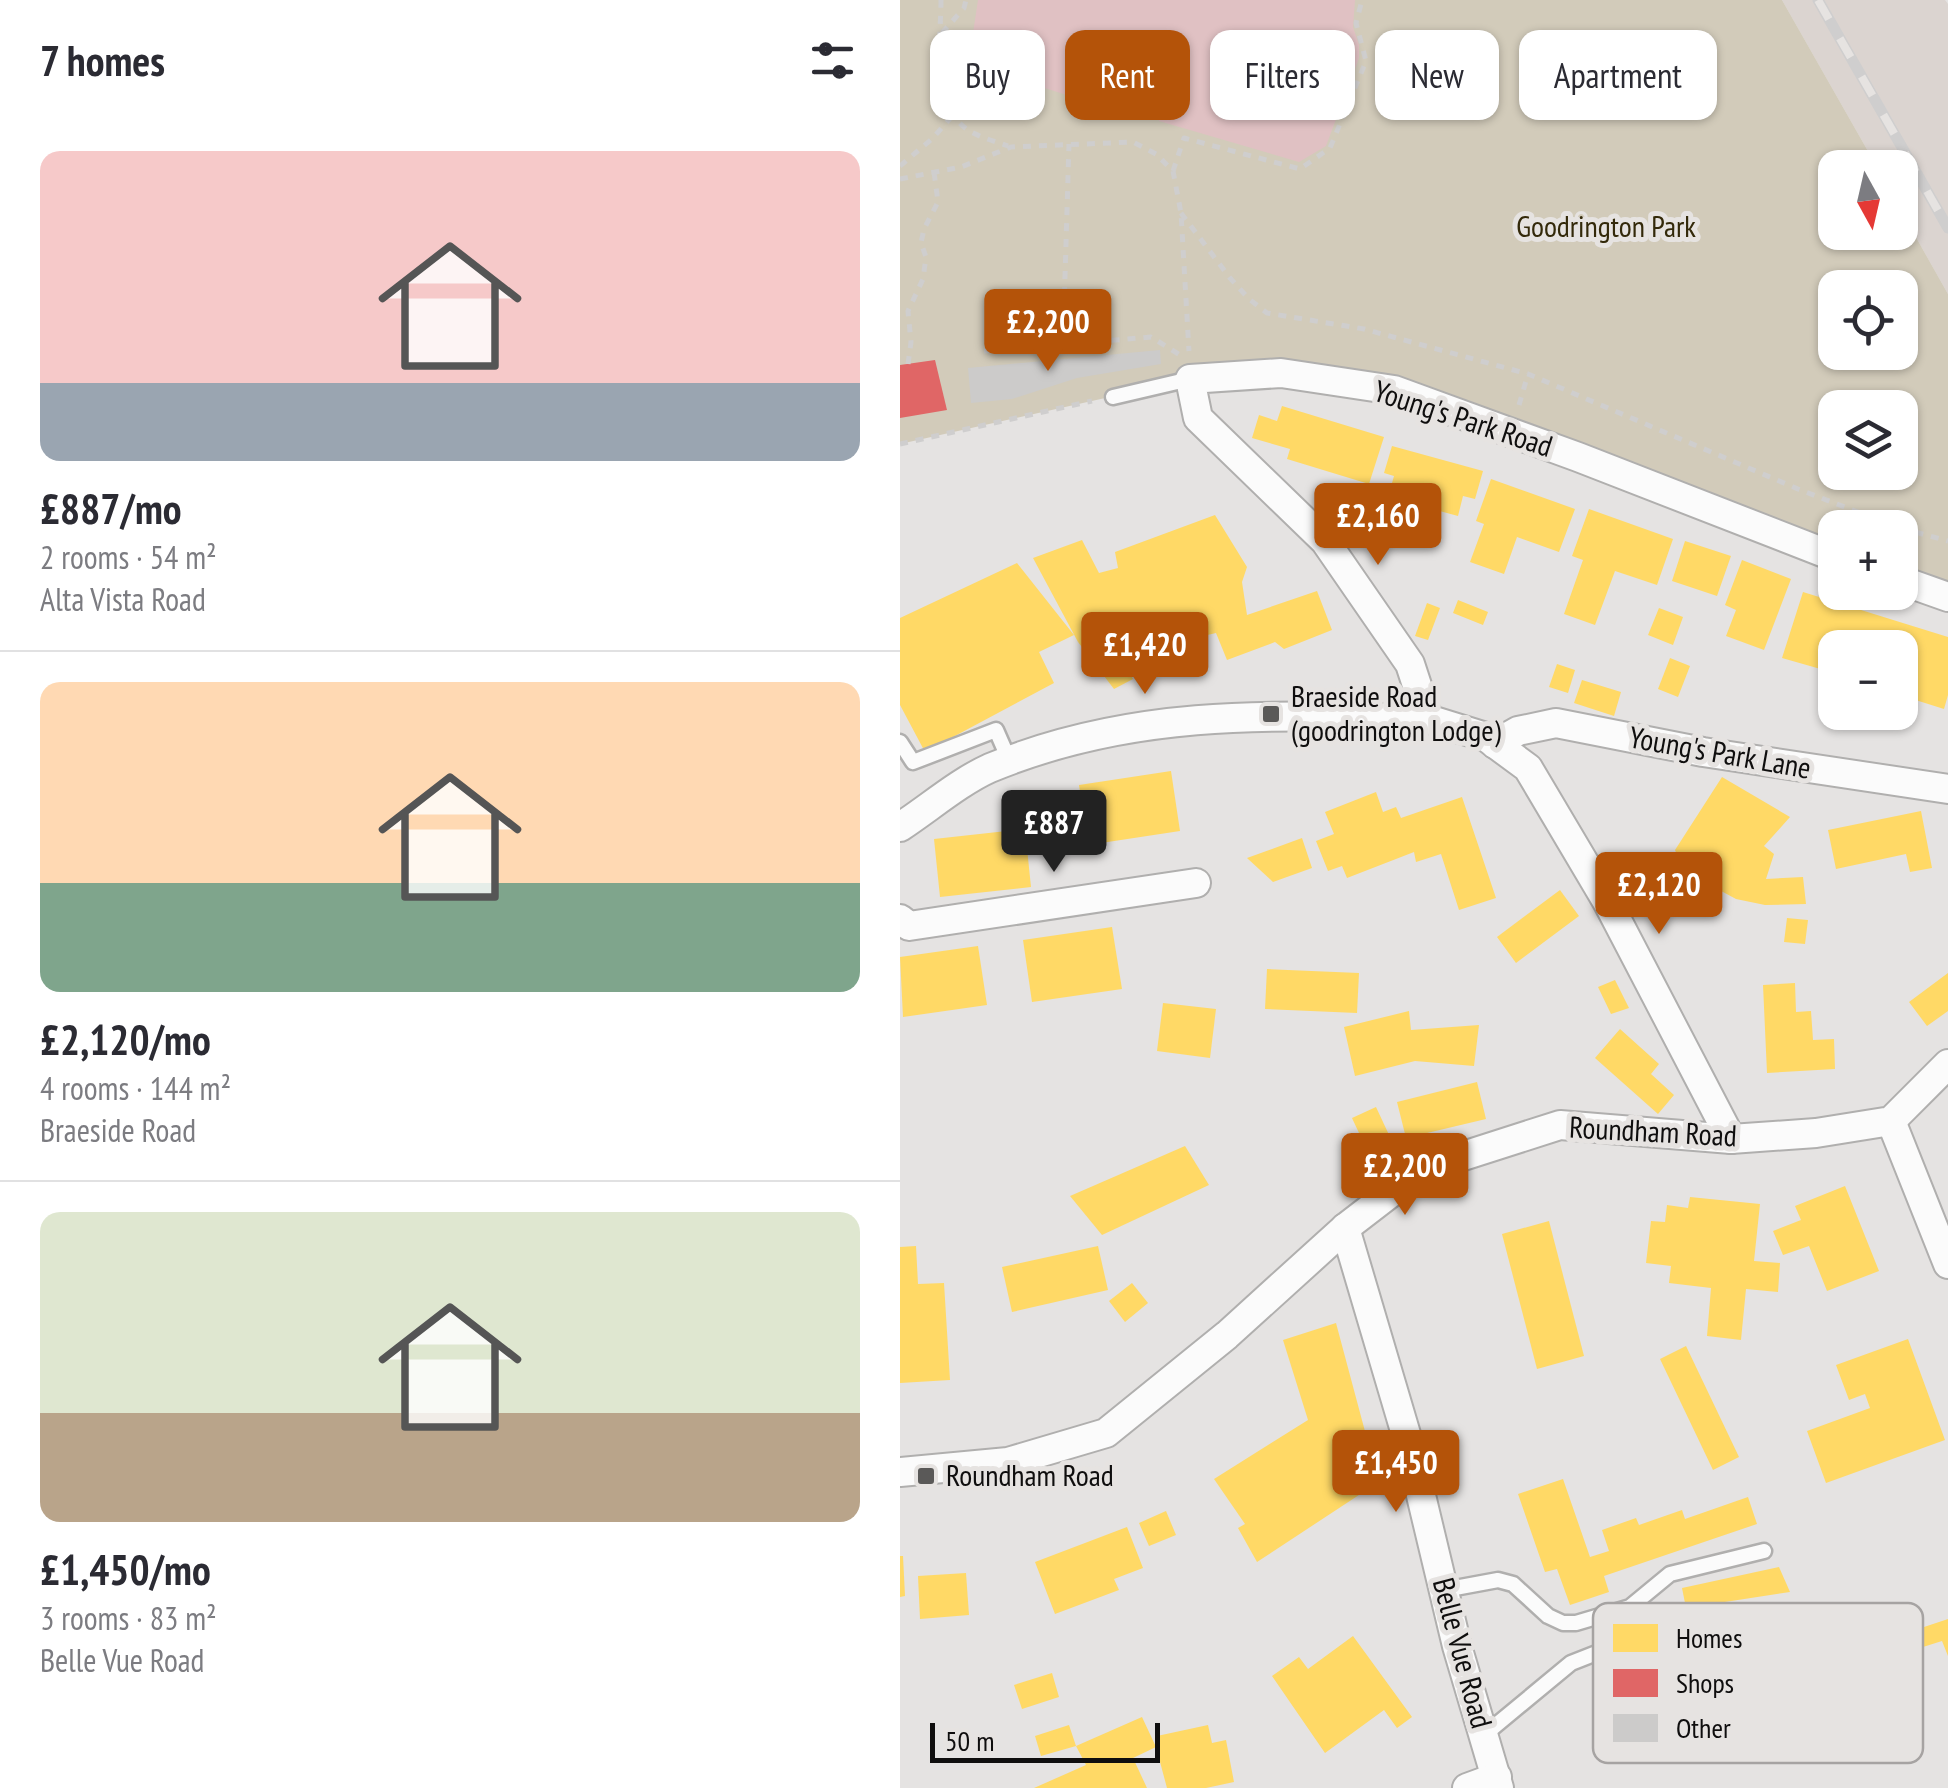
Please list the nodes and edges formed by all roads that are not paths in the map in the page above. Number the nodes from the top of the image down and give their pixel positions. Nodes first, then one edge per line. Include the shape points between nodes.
1 (1190, 379) junction
2 (1113, 397) road end
3 (1818, 550) edge
4 (1918, 586) edge
5 (1948, 597) edge
6 (1428, 719) junction
7 (900, 742) edge
8 (1496, 744) junction
9 (1010, 762) junction
10 (1948, 788) edge
11 (900, 826) edge
12 (1196, 882) dead end
13 (900, 919) edge
14 (1948, 1064) edge
15 (1891, 1122) junction
16 (1731, 1139) junction
17 (1345, 1228) junction
18 (1948, 1264) edge
19 (900, 1472) edge
20 (1764, 1551) dead end
21 (1444, 1590) junction
22 (1635, 1603) edge
23 (1593, 1618) edge
24 (1593, 1654) edge
25 (1484, 1735) junction
26 (1498, 1782) edge
27 (1467, 1788) edge

1 - 2 lane, Young's Park Road
1 - 3 street, Young's Park Road via 1280,373 1394,390
1 - 6 street via 1198,418 1325,541 1410,664
4 - 5 street
6 - 8 street
6 - 9 street via 1195,719 1104,732
7 - 9 lane via 913,762 996,730
8 - 10 street, Young's Park Lane via 1518,731 1556,723
8 - 16 street via 1528,768 1559,816
9 - 11 street via 988,769
12 - 13 street via 909,926
14 - 15 street
15 - 16 street, Roundham Road
15 - 18 street
16 - 17 street, Roundham Road via 1560,1125 1457,1158 1397,1188
17 - 19 street, Roundham Road via 1106,1434 1008,1462
17 - 21 street, Belle Vue Road
20 - 22 lane via 1670,1574
21 - 23 lane via 1498,1580 1563,1623
21 - 25 street, Belle Vue Road
24 - 25 lane via 1571,1663
25 - 26 street, Belle Vue Road
26 - 27 street

